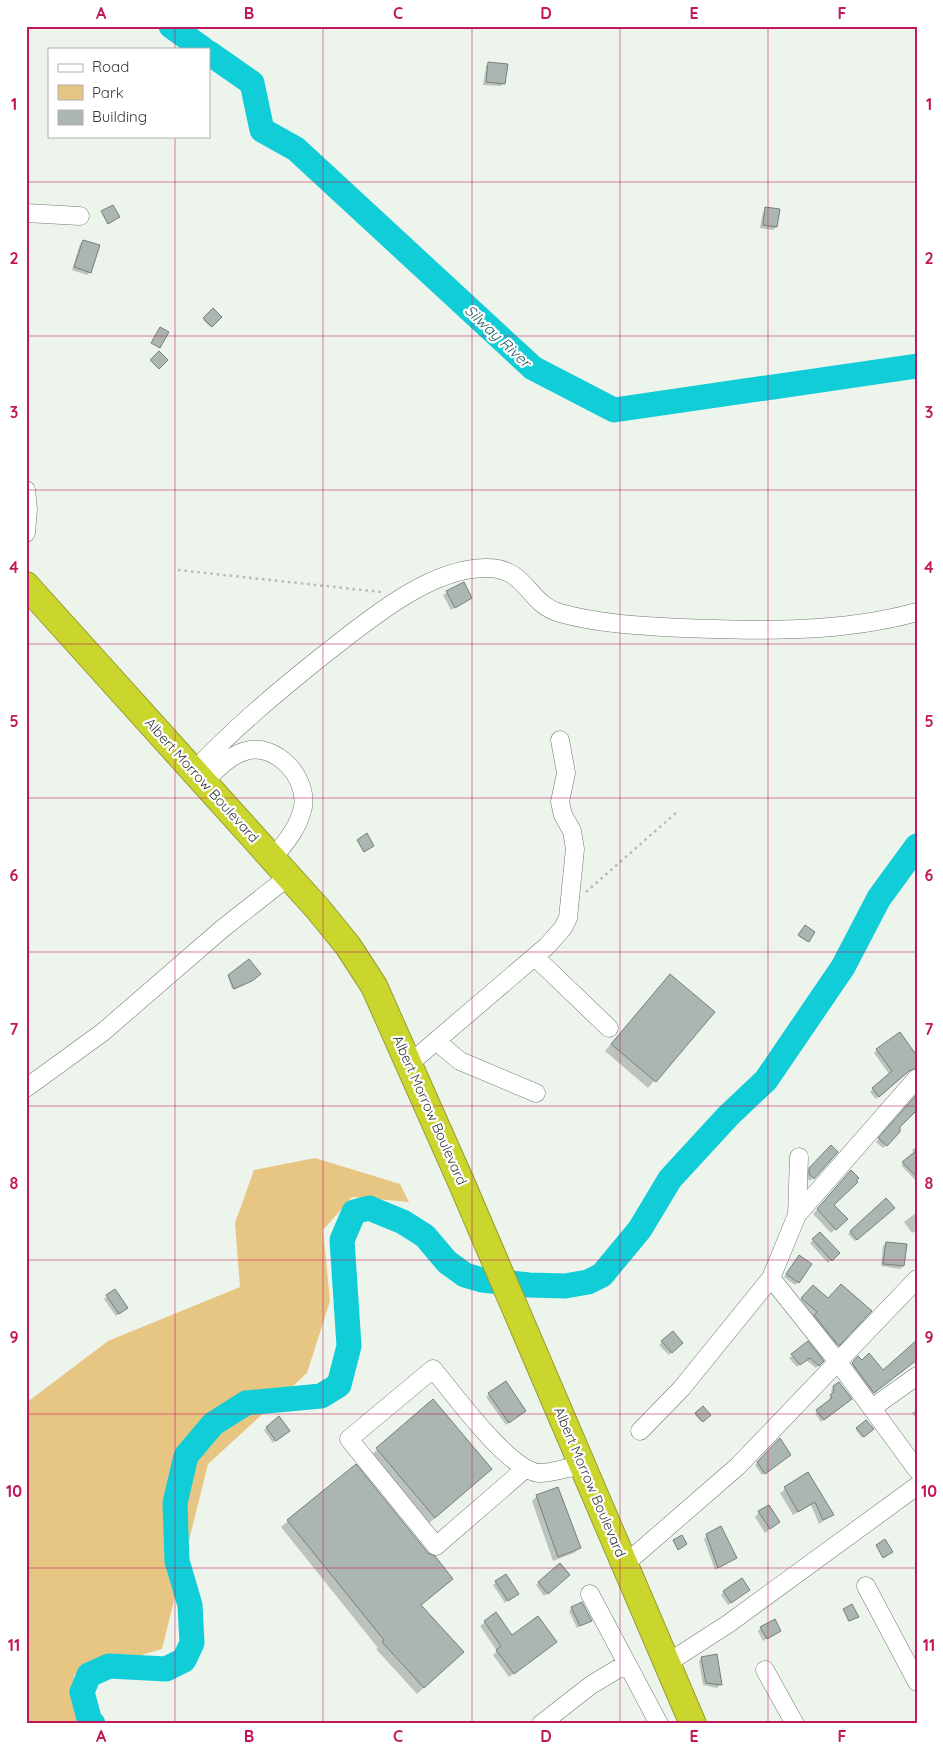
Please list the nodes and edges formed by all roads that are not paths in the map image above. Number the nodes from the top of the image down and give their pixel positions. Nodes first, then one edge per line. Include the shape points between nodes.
1 (26, 213) edge
2 (80, 216) dead end
3 (26, 490) edge
4 (26, 534) edge
5 (26, 585) edge
6 (917, 612) edge
7 (560, 740) dead end
8 (198, 776) junction
9 (280, 868) junction
10 (541, 952) junction
11 (609, 1028) dead end
12 (436, 1041) junction
13 (409, 1064) junction
14 (917, 1078) edge
15 (26, 1088) edge
16 (536, 1092) dead end
17 (799, 1157) dead end
18 (797, 1215) junction
19 (771, 1278) junction
20 (917, 1279) edge
21 (838, 1362) junction
22 (917, 1376) edge
23 (872, 1408) junction
24 (640, 1431) dead end
25 (582, 1465) junction
26 (525, 1469) junction
27 (917, 1470) edge
28 (917, 1486) edge
29 (624, 1566) junction
30 (866, 1586) dead end
31 (590, 1594) dead end
32 (626, 1664) junction
33 (666, 1664) junction
34 (765, 1670) dead end
35 (917, 1682) edge
36 (541, 1724) edge
37 (659, 1724) edge
38 (693, 1724) edge
39 (794, 1724) edge

1 - 2 street
3 - 4 street
5 - 8 highway, Albert Morrow Boulevard
6 - 8 street via 860,624 788,629 629,625 558,613 544,606 518,576 506,570 466,571 405,595 368,621 229,733
7 - 10 street via 566,773 560,802 575,849 570,907 563,928
8 - 9 highway, Albert Morrow Boulevard
8 - 9 street via 248,750 268,752 285,760 300,785 303,805
9 - 13 highway, Albert Morrow Boulevard via 348,946 374,986
9 - 15 street via 222,929 102,1032
10 - 11 street
10 - 12 street
12 - 13 street
12 - 16 street via 460,1062
13 - 25 highway, Albert Morrow Boulevard
14 - 18 street
17 - 18 street
18 - 19 street
19 - 21 street
19 - 24 street via 680,1389
20 - 21 street
21 - 23 street
21 - 29 street via 738,1466
22 - 23 street
23 - 27 street
25 - 26 street via 539,1473
25 - 29 highway, Albert Morrow Boulevard
26 - 26 street via 436,1546 349,1439 433,1369 492,1439
28 - 33 street via 728,1624
29 - 33 highway, Albert Morrow Boulevard
30 - 35 street
31 - 32 street
32 - 36 street via 591,1685
32 - 37 street
33 - 38 highway, Albert Morrow Boulevard
34 - 39 street

